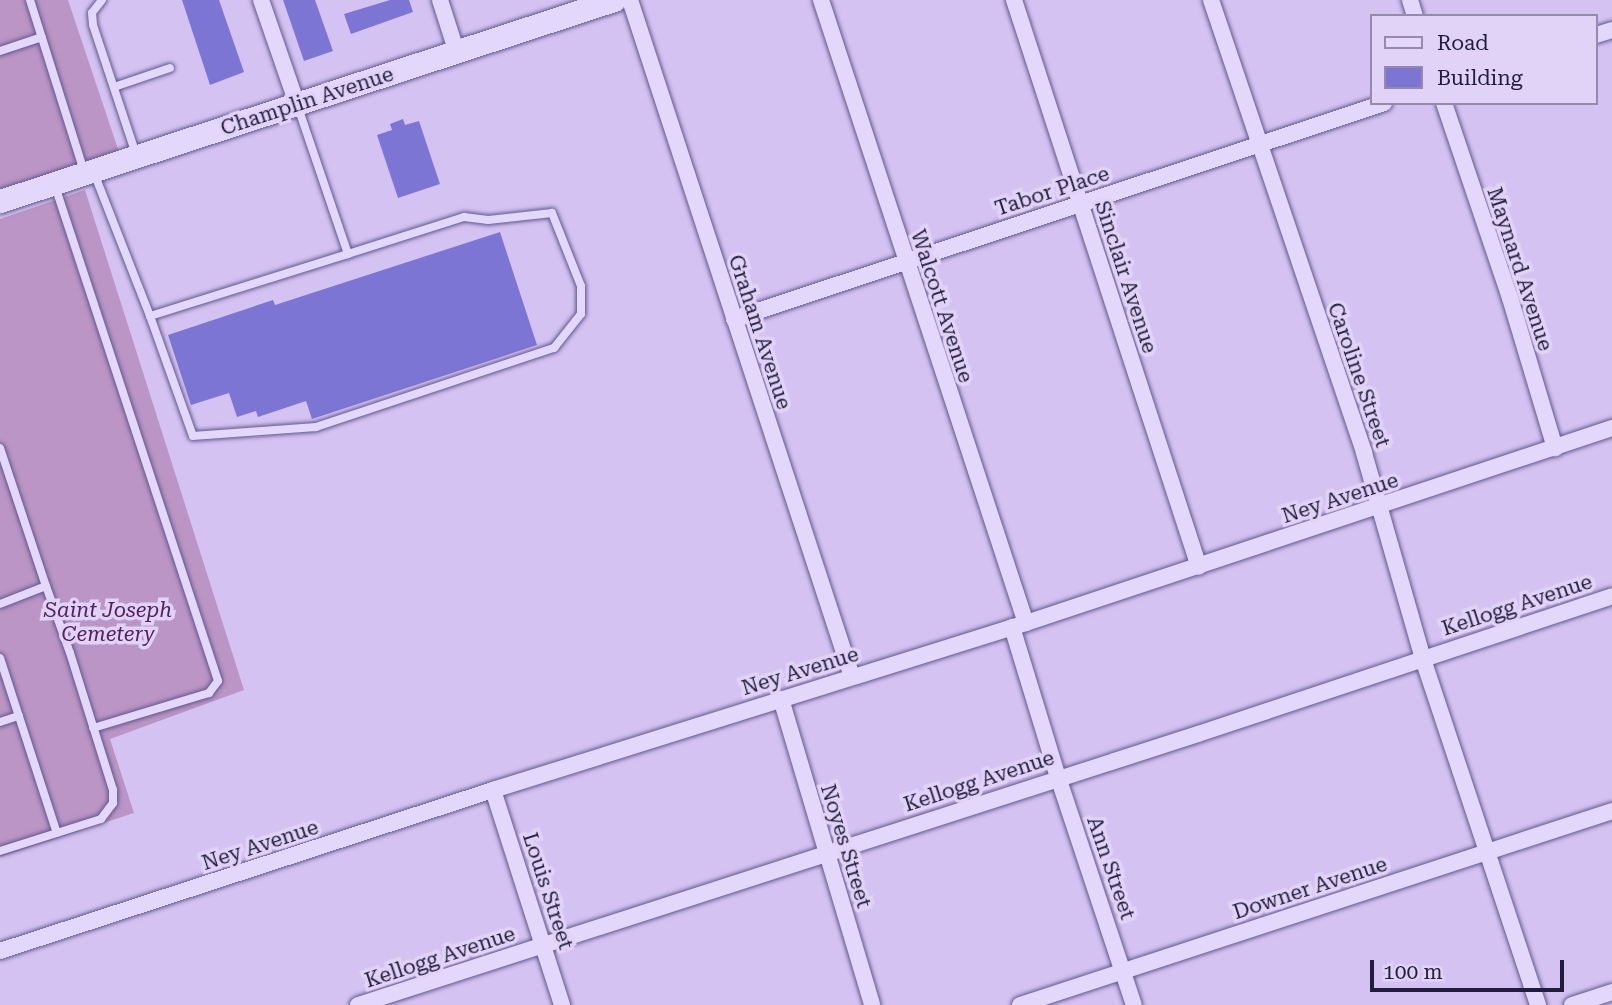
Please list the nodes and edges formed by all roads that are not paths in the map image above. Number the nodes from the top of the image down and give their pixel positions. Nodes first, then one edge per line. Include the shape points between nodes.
1 (30, 0) edge
2 (102, 0) edge
3 (261, 0) edge
4 (440, 0) edge
5 (614, 0) edge
6 (630, 0) edge
7 (821, 0) edge
8 (1014, 0) edge
9 (1211, 0) edge
10 (42, 37) junction
11 (0, 51) edge
12 (457, 53) junction
13 (170, 68) dead end
14 (114, 86) junction
15 (297, 104) junction
16 (1378, 105) edge
17 (1445, 105) edge
18 (1261, 144) junction
19 (136, 156) junction
20 (89, 172) junction
21 (54, 183) junction
22 (0, 201) edge
23 (1080, 204) junction
24 (348, 254) junction
25 (905, 261) junction
26 (150, 316) junction
27 (734, 319) junction
28 (1612, 428) edge
29 (0, 448) edge
30 (1555, 448) junction
31 (1378, 507) junction
32 (1199, 567) junction
33 (46, 586) junction
34 (1612, 596) edge
35 (0, 601) edge
36 (1019, 625) junction
37 (0, 657) edge
38 (1423, 659) junction
39 (852, 677) junction
40 (781, 699) junction
41 (19, 716) junction
42 (0, 722) edge
43 (93, 728) junction
44 (1048, 746) joint
45 (1058, 778) junction
46 (494, 790) junction
47 (1612, 811) edge
48 (57, 833) junction
49 (0, 851) edge
50 (826, 853) junction
51 (1487, 853) junction
52 (543, 946) junction
53 (0, 951) edge
54 (1124, 971) junction
55 (1612, 992) edge
56 (358, 1005) edge
57 (562, 1005) edge
58 (872, 1005) edge
59 (1020, 1005) edge
60 (1134, 1005) edge
61 (1538, 1005) edge
62 (1572, 1005) edge

1 - 10 lane
2 - 14 lane via 92,13
3 - 15 street
4 - 12 street
5 - 12 street, Champlin Avenue
6 - 27 street, Graham Avenue
7 - 25 street, Walcott Avenue
8 - 23 street, Sinclair Avenue
9 - 18 street, Caroline Street
10 - 11 lane
10 - 20 lane
12 - 15 street, Champlin Avenue
13 - 14 lane
14 - 19 lane
15 - 19 street, Champlin Avenue
15 - 24 lane
16 - 18 street, Tabor Place
17 - 30 street, Maynard Avenue
18 - 23 street, Tabor Place
18 - 31 street, Caroline Street
19 - 20 street, Champlin Avenue
20 - 21 street, Champlin Avenue
20 - 26 lane
21 - 22 street, Champlin Avenue
21 - 43 lane via 218,681 209,693
23 - 25 street, Tabor Place
23 - 32 street, Sinclair Avenue
24 - 26 lane
24 - 26 lane via 464,217 488,220 552,213 581,286 581,314 554,348 316,428 194,436
25 - 27 street, Tabor Place
25 - 36 street, Walcott Avenue
27 - 39 street, Graham Avenue
28 - 30 street, Ney Avenue
29 - 33 lane
30 - 31 street, Ney Avenue
31 - 32 street, Ney Avenue
31 - 38 street, Caroline Street
32 - 36 street, Ney Avenue
33 - 35 lane
33 - 43 lane
34 - 38 street, Kellogg Avenue
36 - 39 street, Ney Avenue
36 - 44 street, Walcott Avenue
37 - 41 lane
38 - 45 street, Kellogg Avenue
38 - 51 street, Caroline Street
39 - 40 street, Ney Avenue
40 - 46 street, Ney Avenue
40 - 50 street, Noyes Street
41 - 42 lane
41 - 48 lane
43 - 48 lane via 113,803 101,818
44 - 45 street, Ann Street
45 - 50 street, Kellogg Avenue
45 - 54 street, Ann Street
46 - 52 street, Louis Street
46 - 53 street, Ney Avenue
47 - 51 street, Downer Avenue
48 - 49 lane
50 - 52 street, Kellogg Avenue
50 - 58 street, Noyes Street
51 - 54 street, Downer Avenue
51 - 61 street, Caroline Street
52 - 56 street, Kellogg Avenue
52 - 57 street, Louis Street
54 - 59 street, Downer Avenue
54 - 60 street, Ann Street
55 - 62 street

